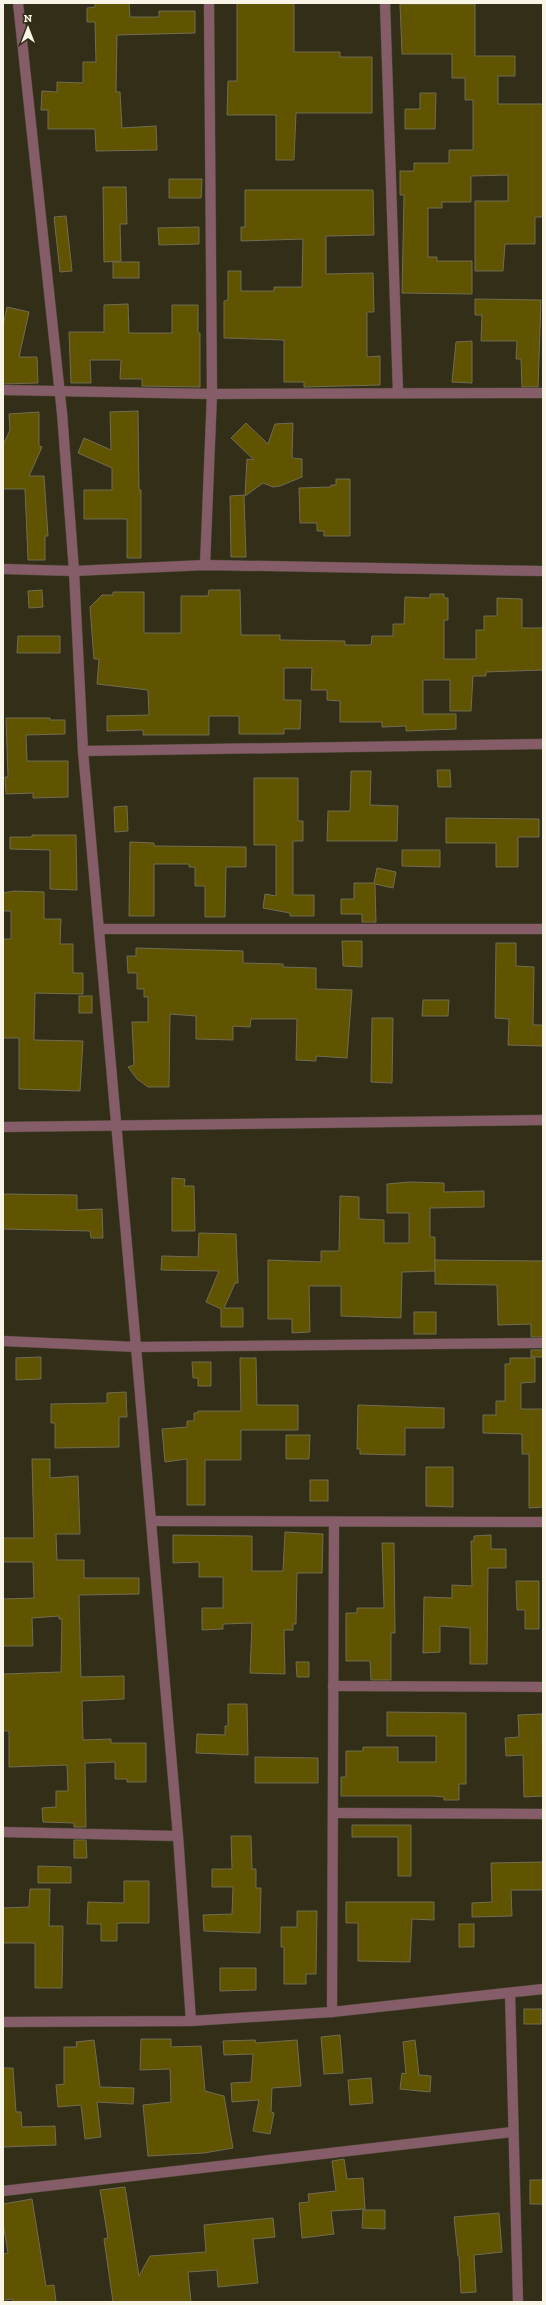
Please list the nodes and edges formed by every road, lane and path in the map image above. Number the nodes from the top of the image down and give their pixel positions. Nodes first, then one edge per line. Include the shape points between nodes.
1 (18, 3) edge
2 (209, 3) edge
3 (385, 3) edge
4 (3, 390) edge
5 (58, 391) junction
6 (398, 393) junction
7 (212, 394) junction
8 (543, 394) edge
9 (205, 565) junction
10 (3, 570) edge
11 (74, 571) junction
12 (543, 571) edge
13 (543, 744) edge
14 (83, 751) junction
15 (100, 929) junction
16 (543, 929) edge
17 (543, 1120) edge
18 (3, 1127) edge
19 (116, 1127) junction
20 (3, 1342) edge
21 (543, 1343) edge
22 (136, 1347) junction
23 (151, 1522) junction
24 (334, 1522) junction
25 (543, 1522) edge
26 (333, 1686) junction
27 (543, 1687) edge
28 (334, 1813) junction
29 (543, 1814) edge
30 (3, 1832) edge
31 (178, 1836) junction
32 (543, 1989) edge
33 (510, 1993) junction
34 (332, 2012) junction
35 (191, 2021) junction
36 (3, 2022) edge
37 (512, 2132) junction
38 (3, 2191) edge
39 (515, 2302) edge

1 - 5 street
2 - 7 street
3 - 6 street
4 - 5 street
5 - 7 street
5 - 11 street
6 - 7 street
6 - 8 street
7 - 9 street
9 - 11 street
9 - 12 street
10 - 11 street
11 - 14 street
13 - 14 street
14 - 15 street
15 - 16 street
15 - 19 street
17 - 19 street
18 - 19 street
19 - 22 street
20 - 22 street
21 - 22 street
22 - 23 street
23 - 24 street
23 - 31 street
24 - 25 street
24 - 26 street
26 - 27 street
26 - 28 street
28 - 29 street
28 - 34 street
30 - 31 street
31 - 35 street
32 - 33 street
33 - 34 street
33 - 37 street
34 - 35 street
35 - 36 street
37 - 38 street
37 - 39 street

